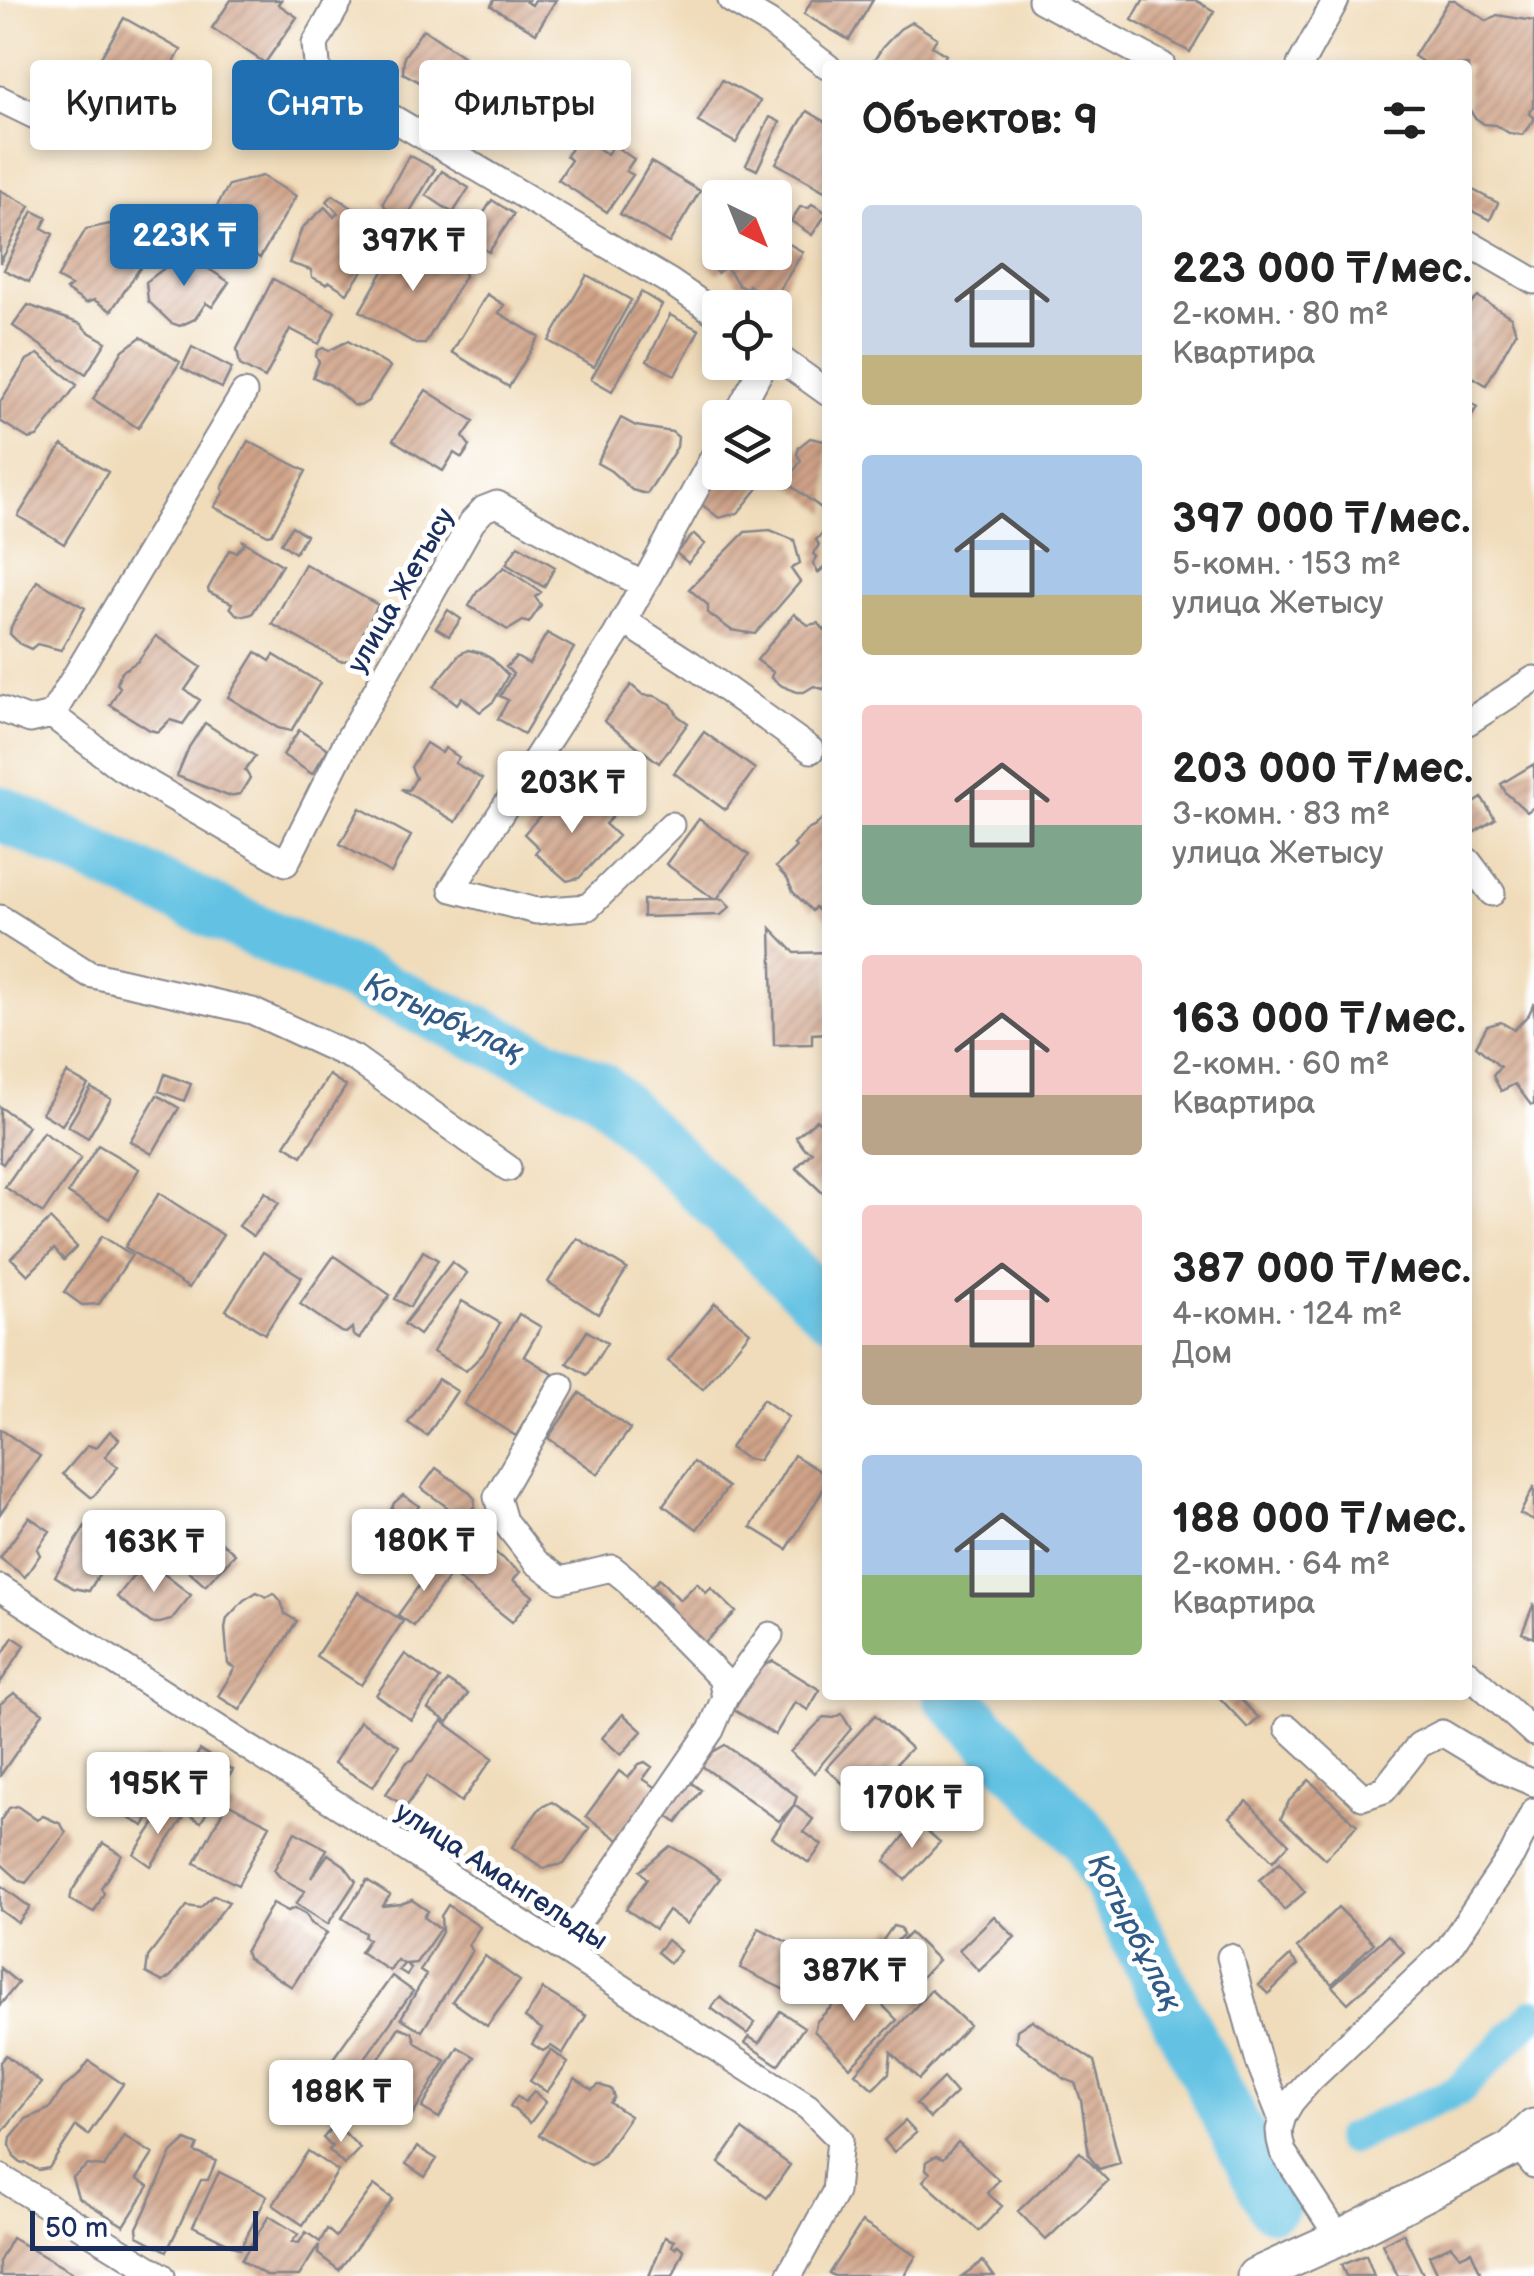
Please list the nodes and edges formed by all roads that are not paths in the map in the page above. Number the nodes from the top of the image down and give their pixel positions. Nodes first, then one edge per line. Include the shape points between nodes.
1 (340, 0) edge
2 (730, 0) edge
3 (1041, 0) edge
4 (1336, 0) edge
5 (1153, 60) edge
6 (1303, 60) edge
7 (822, 62) edge
8 (0, 99) edge
9 (30, 114) edge
10 (1472, 245) edge
11 (1534, 282) edge
12 (702, 304) edge
13 (792, 367) edge
14 (822, 389) edge
15 (244, 393) dead end
16 (702, 478) edge
17 (644, 585) junction
18 (624, 621) junction
19 (1534, 679) edge
20 (0, 708) edge
21 (52, 715) junction
22 (1472, 719) edge
23 (811, 750) dead end
24 (671, 824) dead end
25 (1472, 866) edge
26 (1492, 893) dead end
27 (0, 918) edge
28 (508, 1168) dead end
29 (561, 1386) dead end
30 (0, 1588) edge
31 (770, 1635) dead end
32 (1472, 1677) edge
33 (725, 1697) junction
34 (1288, 1728) dead end
35 (1534, 1733) edge
36 (1534, 1783) edge
37 (1534, 1811) edge
38 (559, 1947) junction
39 (1230, 1957) dead end
40 (1282, 2120) junction
41 (1528, 2146) edge
42 (0, 2177) edge
43 (1340, 2238) junction
44 (162, 2276) edge
45 (789, 2276) edge
46 (1255, 2276) edge

1 - 12 street via 315,44 318,74
2 - 7 street
3 - 5 street
4 - 6 street
8 - 9 street
10 - 11 street
13 - 14 street
15 - 21 street
16 - 17 street
17 - 18 street
17 - 21 street, улица Жетысу via 497,504 484,509 346,744 286,863 120,767
18 - 23 street
18 - 24 street via 452,888 536,912 588,907
19 - 22 street
20 - 21 street via 30,720
25 - 26 street
27 - 28 street via 90,974 252,1012 354,1058
29 - 33 street via 498,1496 504,1521 536,1562 561,1580 612,1568 628,1580 721,1678
30 - 38 street, улица Амангельды
31 - 33 street
32 - 35 street
33 - 38 street via 711,1730
34 - 36 street via 1363,1797 1384,1790 1419,1746 1442,1733
37 - 40 street via 1448,1949 1310,2080
38 - 45 street, улица Амангельды via 808,2107 840,2139 835,2192
39 - 40 street
40 - 43 street via 1283,2152
41 - 43 main road
42 - 44 street
43 - 46 main road

